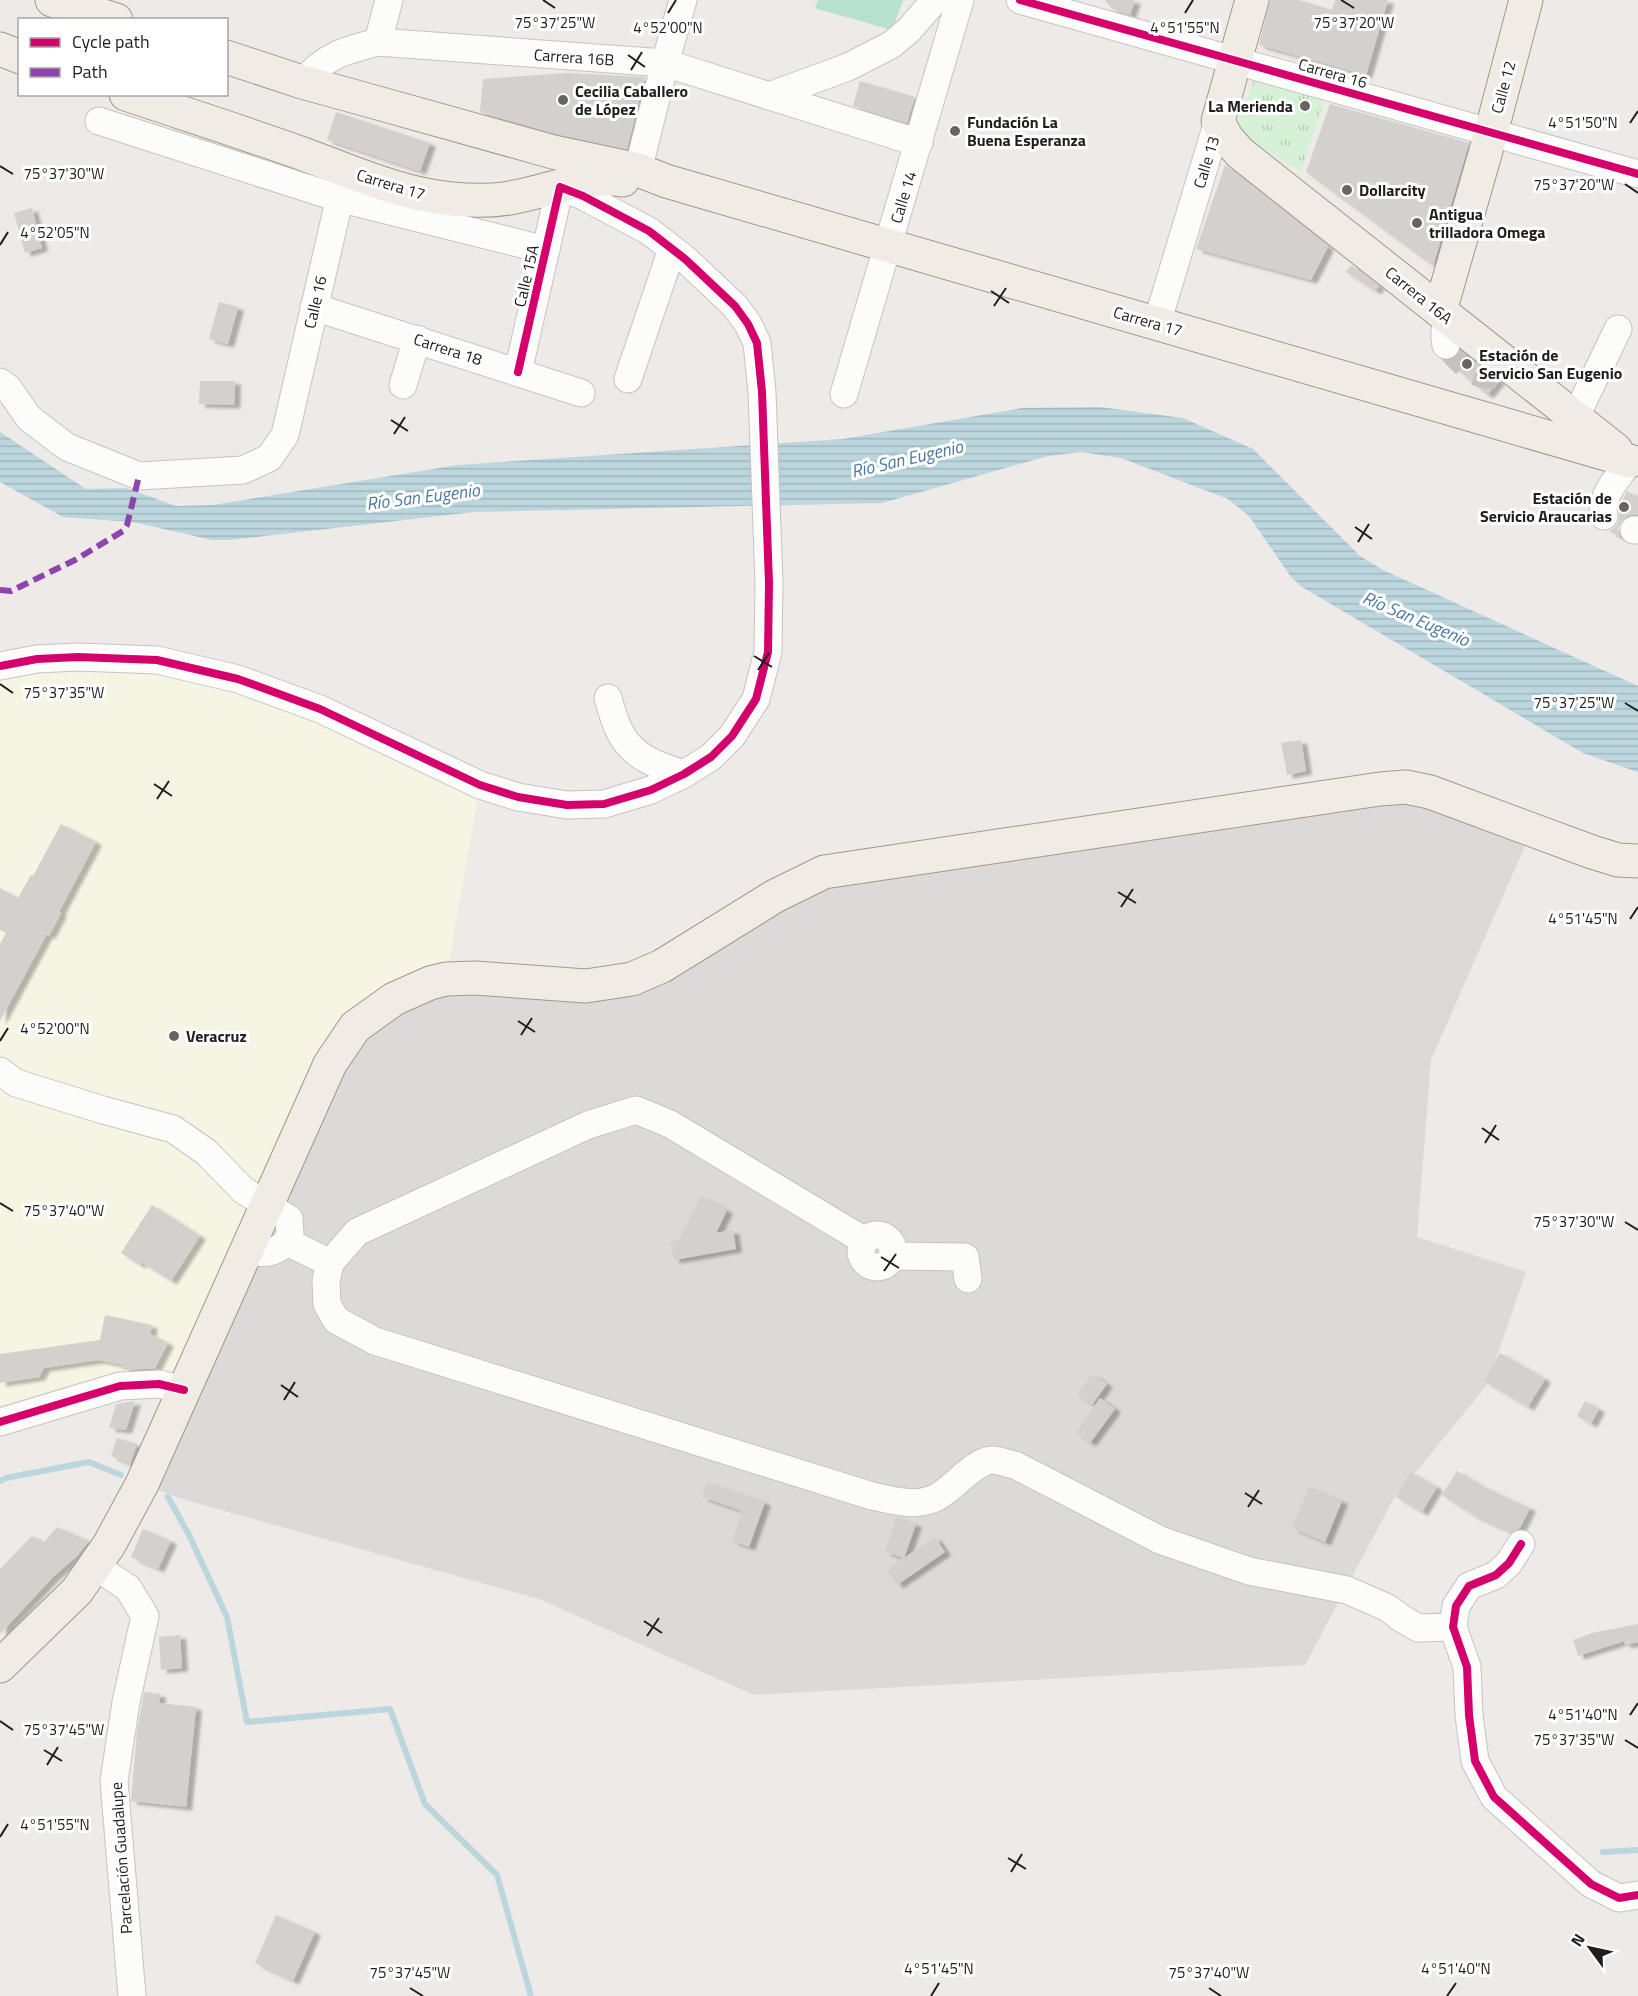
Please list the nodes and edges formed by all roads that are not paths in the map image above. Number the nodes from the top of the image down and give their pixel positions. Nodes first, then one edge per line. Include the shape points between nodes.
1 (52, 0) edge
2 (389, 0) edge
3 (683, 0) edge
4 (935, 0) edge
5 (960, 0) edge
6 (1020, 0) edge
7 (1252, 0) edge
8 (1526, 0) edge
9 (113, 14) edge
10 (378, 42) junction
11 (0, 49) edge
12 (18, 56) edge
13 (228, 58) edge
14 (1235, 60) junction
15 (664, 63) junction
16 (302, 82) junction
17 (132, 96) edge
18 (769, 96) junction
19 (99, 121) dead end
20 (1218, 121) junction
21 (444, 122) junction
22 (1491, 133) junction
23 (919, 143) junction
24 (1638, 174) edge
25 (652, 176) junction
26 (342, 184) junction
27 (560, 186) junction
28 (888, 247) junction
29 (672, 249) junction
30 (546, 250) junction
31 (314, 307) junction
32 (1157, 323) junction
33 (1446, 325) junction
34 (1618, 330) dead end
35 (417, 339) junction
36 (518, 372) junction
37 (628, 379) dead end
38 (0, 382) edge
39 (403, 385) dead end
40 (581, 393) dead end
41 (844, 394) dead end
42 (1575, 418) junction
43 (1634, 464) edge
44 (1604, 516) dead end
45 (0, 666) edge
46 (608, 698) dead end
47 (684, 774) junction
48 (1638, 861) edge
49 (0, 1071) edge
50 (266, 1204) junction
51 (287, 1242) junction
52 (246, 1250) junction
53 (330, 1263) junction
54 (968, 1279) dead end
55 (184, 1390) junction
56 (0, 1422) edge
57 (1521, 1544) dead end
58 (95, 1566) junction
59 (1453, 1627) junction
60 (0, 1666) edge
61 (1638, 1895) edge
62 (132, 1996) edge

1 - 9 main road
2 - 10 street
3 - 15 street
4 - 18 street via 891,45 848,67
5 - 23 street, Calle 14
6 - 14 street, Carrera 16
7 - 14 main road, Calle 13
8 - 22 main road, Calle 12
10 - 15 street, Carrera 16B
10 - 16 street, Carrera 16B via 341,51 318,65
11 - 12 main road
13 - 16 main road, Carrera 17
14 - 20 main road, Calle 13
14 - 22 street, Carrera 16
15 - 18 street, Carrera 16B
15 - 25 street
16 - 21 main road, Carrera 17
17 - 26 main road, Carrera 17 via 302,154
18 - 23 street, Carrera 16B
19 - 26 street
20 - 32 street, Calle 13
20 - 33 main road, Carrera 16A via 1240,153
21 - 25 main road, Carrera 17
21 - 27 main road
22 - 24 street, Carrera 16
22 - 33 main road, Calle 12
23 - 28 street, Calle 14
25 - 27 main road, Carrera 17 via 589,179
25 - 28 main road, Carrera 17
26 - 27 main road, Carrera 17 via 460,200 515,197
26 - 30 street
26 - 31 street, Calle 16
27 - 29 street via 642,227
27 - 30 street, Calle 15A
28 - 32 main road, Carrera 17
28 - 41 street, Calle 14
29 - 37 street
29 - 47 street via 720,291 748,324 757,343 770,583 768,652 756,699 732,736 711,757
30 - 36 street, Calle 15A
31 - 35 street, Carrera 18
31 - 38 street, Calle 16 via 285,435 269,458 243,470 138,476 67,447 29,418
32 - 43 main road, Carrera 17
33 - 42 main road, Carrera 16A via 1506,373
34 - 42 street
35 - 36 street, Carrera 18
35 - 39 street
36 - 40 street, Carrera 18
42 - 43 main road, Carrera 16A
43 - 44 street via 1607,495
45 - 47 street via 78,657 157,660 238,679 320,709 480,785 518,797 567,805 604,804 651,790
46 - 47 street via 620,733 640,757
48 - 50 main road via 1592,852 1430,792 1406,787 824,872 775,896 662,966 632,979 586,986 446,979 394,999 356,1027 330,1064
49 - 50 street via 16,1083 173,1129 206,1152 243,1190
50 - 51 street via 289,1219 291,1233
50 - 52 main road
51 - 52 street via 272,1252
51 - 53 street
52 - 55 main road
53 - 54 street via 357,1232 588,1125 636,1110 670,1124 865,1241 876,1235 888,1239 892,1256 965,1257
53 - 59 street via 327,1304 336,1320 375,1341 907,1504 932,1499 990,1460 1015,1465 1160,1540 1249,1571 1347,1590 1388,1608 1418,1628
55 - 56 street via 159,1384 120,1386
55 - 58 main road via 142,1484
57 - 59 street via 1496,1575 1469,1586 1456,1606
58 - 60 main road via 77,1591
58 - 62 street, Parcelación Guadalupe via 128,1588 145,1616 114,1781
59 - 61 street via 1467,1667 1475,1761 1494,1797 1591,1884 1619,1898

